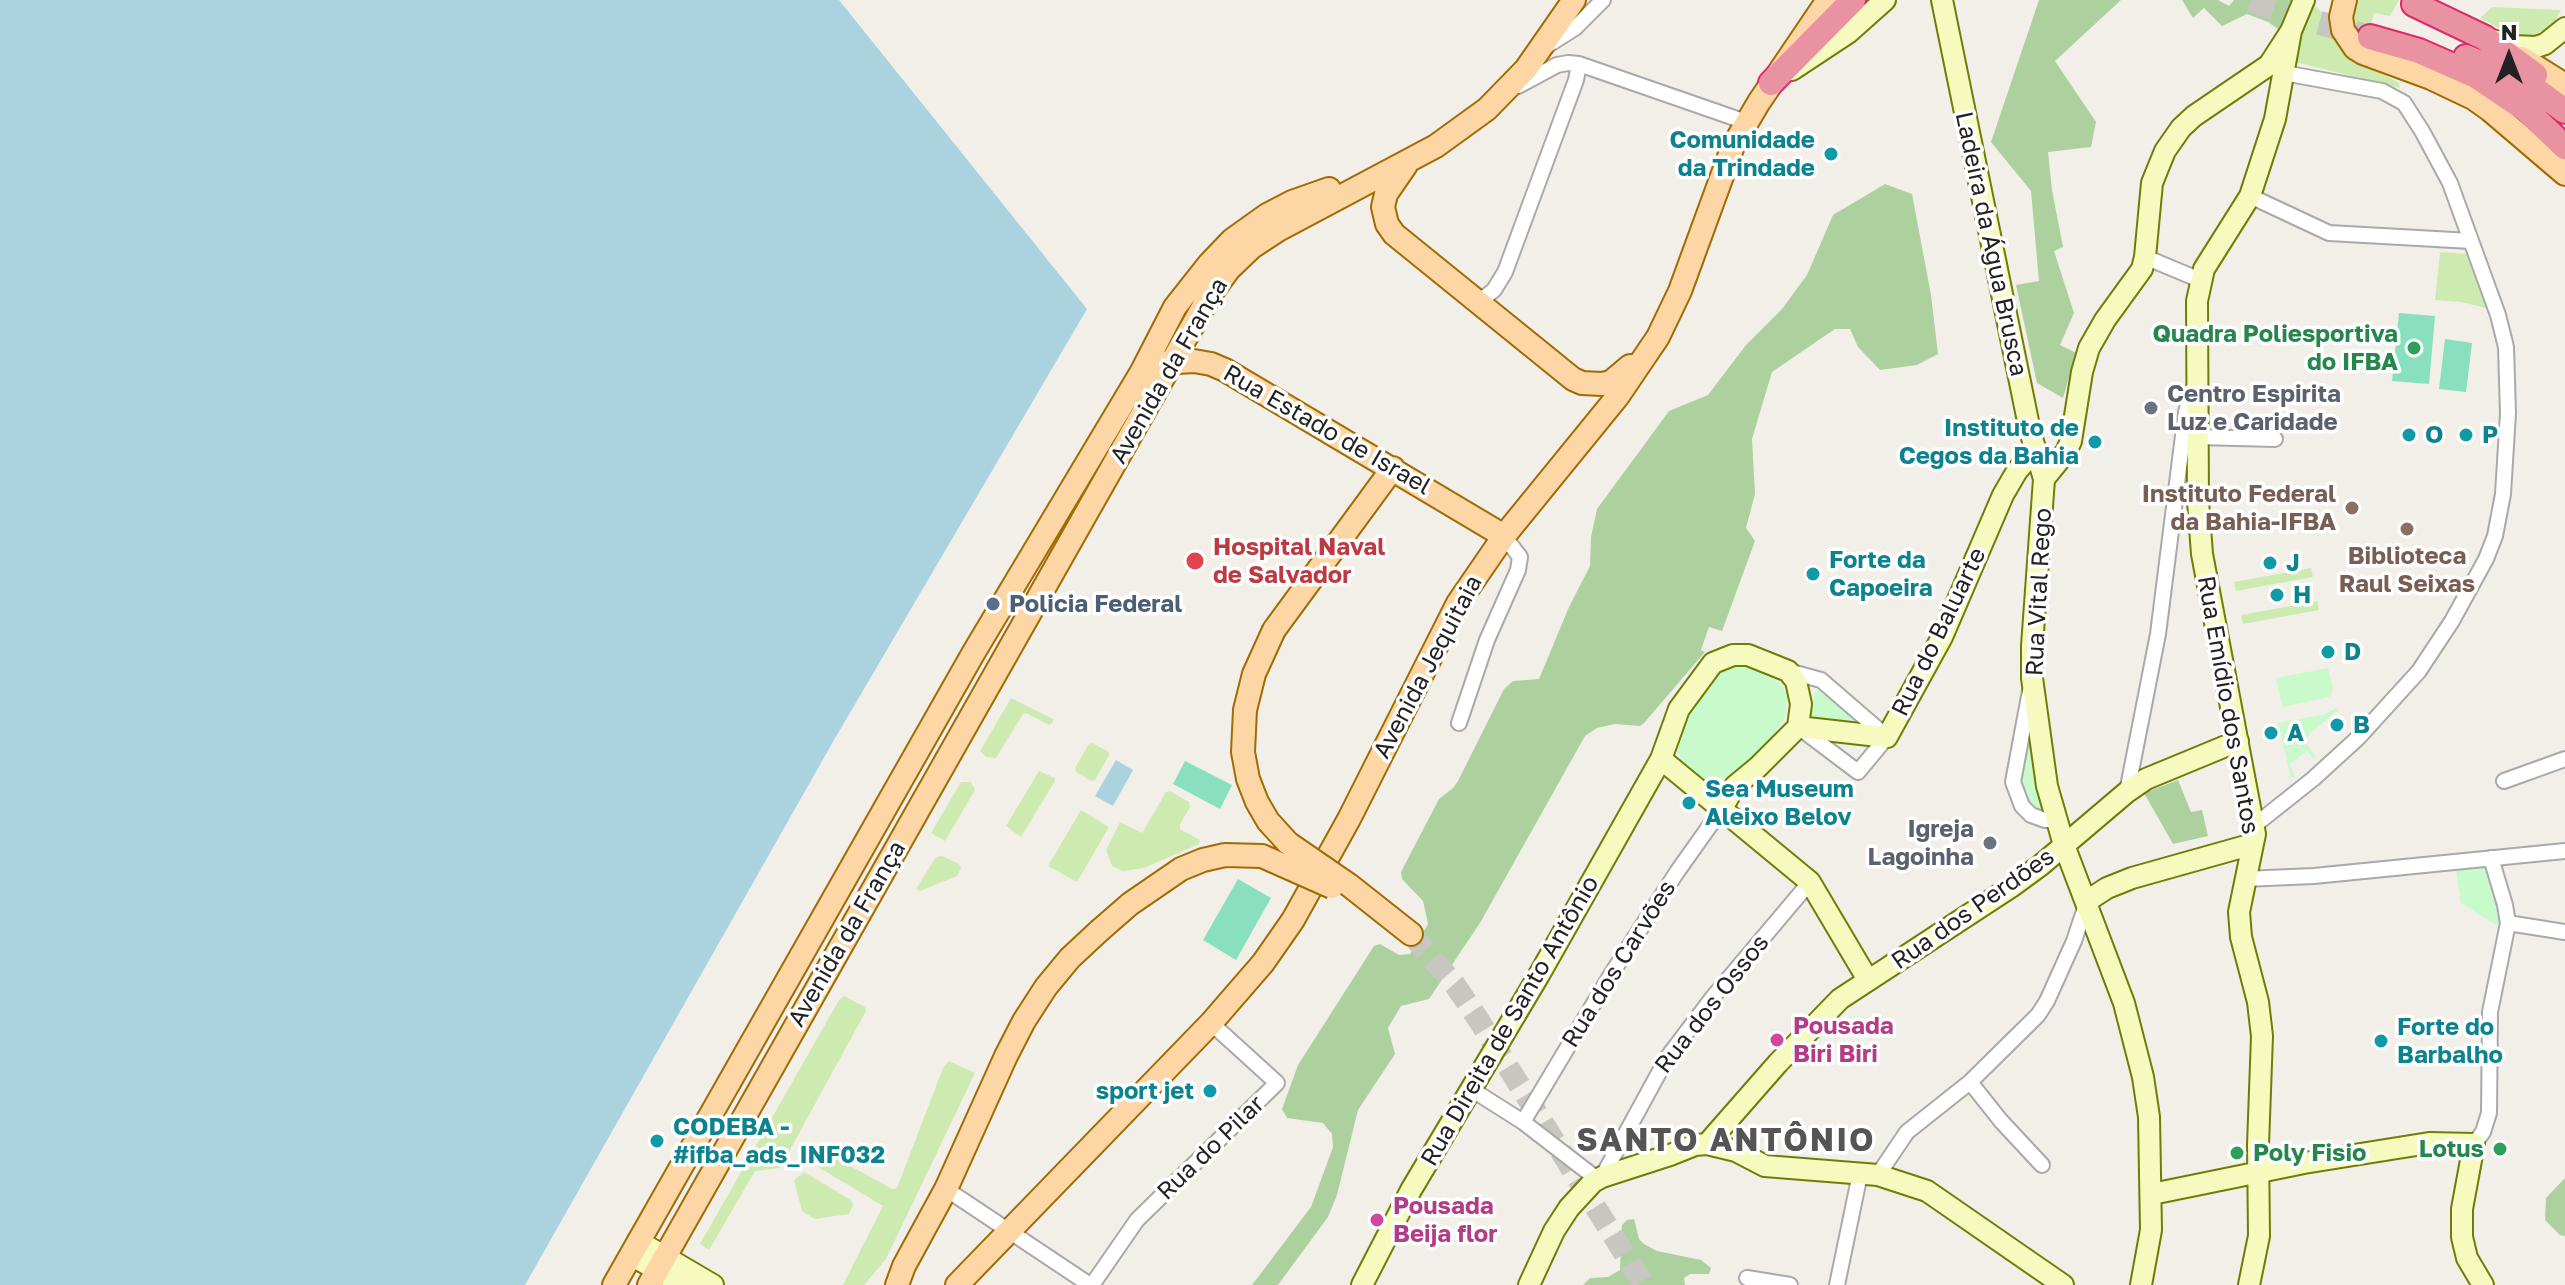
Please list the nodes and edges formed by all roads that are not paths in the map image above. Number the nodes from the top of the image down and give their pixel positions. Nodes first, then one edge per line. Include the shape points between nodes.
1 (1574, 0) edge
2 (1603, 0) edge
3 (1828, 0) edge
4 (1853, 0) edge
5 (1885, 0) edge
6 (2304, 0) edge
7 (2345, 0) edge
8 (1942, 3) edge
9 (2414, 4) dead end
10 (2565, 28) edge
11 (2485, 38) junction
12 (1542, 48) junction
13 (1579, 64) junction
14 (2484, 64) junction
15 (2276, 69) junction
16 (1771, 83) junction
17 (2565, 85) edge
18 (1502, 96) junction
19 (2565, 99) edge
20 (2565, 111) edge
21 (1746, 122) junction
22 (2565, 122) edge
23 (2565, 147) edge
24 (1409, 161) junction
25 (2565, 174) edge
26 (2250, 196) junction
27 (2471, 241) junction
28 (2145, 257) junction
29 (2200, 280) junction
30 (1475, 299) junction
31 (1648, 352) junction
32 (1173, 360) junction
33 (1141, 373) junction
34 (2196, 374) junction
35 (2197, 437) junction
36 (2275, 439) dead end
37 (2071, 441) junction
38 (2035, 450) junction
39 (1393, 468) junction
40 (2009, 483) junction
41 (2044, 484) junction
42 (1504, 536) junction
43 (1788, 671) junction
44 (2032, 678) junction
45 (1459, 723) dead end
46 (1798, 727) junction
47 (1887, 737) junction
48 (2238, 741) junction
49 (1661, 759) junction
50 (2565, 759) edge
51 (2504, 781) dead end
52 (2127, 792) junction
53 (1721, 810) junction
54 (2056, 820) junction
55 (2254, 835) junction
56 (2064, 845) junction
57 (2565, 851) edge
58 (2491, 858) junction
59 (2244, 879) junction
60 (1810, 882) junction
61 (1346, 889) junction
62 (835, 895) junction
63 (2087, 901) junction
64 (2508, 923) junction
65 (2565, 932) edge
66 (1411, 934) tunnel mouth
67 (1868, 980) junction
68 (798, 1020) junction
69 (1211, 1023) junction
70 (1970, 1082) junction
71 (1471, 1089) junction
72 (1735, 1113) junction
73 (1523, 1122) junction
74 (1707, 1144) junction
75 (2474, 1144) junction
76 (1736, 1151) junction
77 (2042, 1165) dead end
78 (1869, 1174) junction
79 (2258, 1174) junction
80 (1600, 1178) junction
81 (946, 1189) junction
82 (2152, 1194) junction
83 (1011, 1231) junction
84 (634, 1248) junction
85 (657, 1271) edge
86 (900, 1275) edge
87 (1747, 1278) dead end
88 (614, 1285) edge
89 (683, 1285) edge
90 (713, 1285) edge
91 (884, 1285) edge
92 (957, 1285) edge
93 (1091, 1285) edge
94 (1362, 1285) edge
95 (1529, 1285) edge
96 (1790, 1285) edge
97 (1837, 1285) edge
98 (2063, 1285) edge
99 (2141, 1285) edge
100 (2249, 1285) edge
101 (2483, 1285) edge

1 - 12 main road
2 - 12 street via 1575,28
3 - 16 main road, Avenida Jequitaia
4 - 16 highway
5 - 16 street via 1836,42
6 - 15 street
7 - 25 main road via 2341,24 2355,48 2473,98
8 - 38 street, Ladeira da Água Brusca
9 - 11 highway
10 - 11 street via 2536,47
11 - 17 main road
11 - 19 highway
12 - 18 main road
13 - 18 street via 1557,65
13 - 21 street
13 - 30 street via 1505,272 1494,290
14 - 20 highway via 2524,81
14 - 22 highway
14 - 23 highway via 2371,33 2476,76 2525,109
15 - 26 street via 2275,119
15 - 27 street via 2382,91 2404,103 2450,183
15 - 28 street via 2194,116 2172,138 2152,183
16 - 21 main road, Avenida Jequitaia
18 - 24 main road via 1462,129
21 - 31 main road, Avenida Jequitaia via 1722,172 1680,291
24 - 30 main road via 1386,194 1387,224
24 - 32 main road, Avenida da França via 1252,247 1210,295
24 - 33 main road, Avenida da França via 1292,202 1232,240 1175,307
26 - 27 street via 2329,233
26 - 29 street
27 - 55 street via 2506,347 2508,413 2495,536 2471,589 2419,671 2359,737
28 - 29 street
28 - 37 street via 2137,279 2089,348
29 - 34 street, Rua Emídio dos Santos
30 - 31 main road via 1582,383 1611,382
31 - 42 main road, Avenida Jequitaia
32 - 33 main road, Rua Estado de Israel
32 - 39 main road, Rua Estado de Israel via 1225,370
32 - 68 main road, Avenida da França
33 - 62 main road, Avenida da França
34 - 35 street, Rua Emídio dos Santos
34 - 52 street via 2186,412 2158,634
35 - 36 street
35 - 48 street, Rua Emídio dos Santos via 2202,554
37 - 38 street via 2056,450
37 - 41 street
38 - 40 street, Rua do Baluarte
38 - 41 street, Ladeira da Água Brusca
39 - 42 main road, Rua Estado de Israel
39 - 61 main road, bridge via 1274,630 1245,710 1243,752 1257,802 1288,843
40 - 41 street
40 - 47 street, Rua do Baluarte via 1928,667
41 - 44 street, Rua Vital Rego
42 - 45 street via 1520,557 1518,570
42 - 69 main road, Avenida Jequitaia via 1438,639 1293,920
43 - 46 street via 1799,690
43 - 47 street via 1821,680
43 - 49 street, Rua Direita de Santo Antônio via 1748,655 1713,663 1679,709
44 - 54 street, Rua Vital Rego
44 - 54 street via 2013,782 2031,815
46 - 47 street, Rua do Baluarte
46 - 47 street via 1858,772
46 - 53 street via 1735,786
48 - 52 street, Rua dos Perdões
48 - 55 street, Rua Emídio dos Santos
49 - 53 street
49 - 71 street, Rua Direita de Santo Antônio
50 - 51 street
52 - 56 street, Rua dos Perdões
53 - 60 street
53 - 73 street, Rua dos Carvões via 1612,973
54 - 56 street, Rua Vital Rego
55 - 59 street, Rua Emídio dos Santos
55 - 63 street via 2132,878
56 - 63 street, Rua Vital Rego
56 - 67 street, Rua dos Perdões via 2011,887
57 - 58 street
58 - 59 street
58 - 64 street
59 - 79 street, Rua Emídio dos Santos via 2239,924 2262,1036
60 - 67 street
60 - 80 street, Rua dos Ossos via 1667,1058
61 - 66 main road
61 - 81 main road, bridge via 1275,860 1225,855 1181,869 1130,904 1070,958 1024,1021
62 - 68 main road
62 - 84 main road, Avenida da França
63 - 70 street via 2047,1001
63 - 82 street, Rua Vital Rego via 2137,1051 2149,1117
64 - 65 street
64 - 75 street via 2490,1012 2489,1113
67 - 72 street, Rua dos Perdões via 1840,999
68 - 85 main road, Avenida da França
69 - 83 main road, Avenida Jequitaia
69 - 93 street, Rua do Pilar via 1277,1083 1137,1220
70 - 77 street
70 - 78 street via 1907,1132
71 - 73 street
71 - 94 street, Rua Direita de Santo Antônio
72 - 74 street, Rua dos Perdões
72 - 76 street
73 - 80 street
74 - 76 street
74 - 80 street
75 - 79 street via 2429,1143
75 - 101 street via 2462,1237
76 - 78 street via 1765,1166
78 - 97 street
78 - 98 street via 1927,1191
79 - 82 street
79 - 100 street, Rua Emídio dos Santos via 2259,1236
80 - 95 street via 1561,1220
81 - 83 street
81 - 86 main road
82 - 99 street, Rua Vital Rego via 2149,1253
83 - 92 main road, Avenida Jequitaia
83 - 93 street
84 - 85 street
84 - 88 main road, Avenida da França
85 - 89 street
85 - 90 street
86 - 91 street
87 - 96 street

